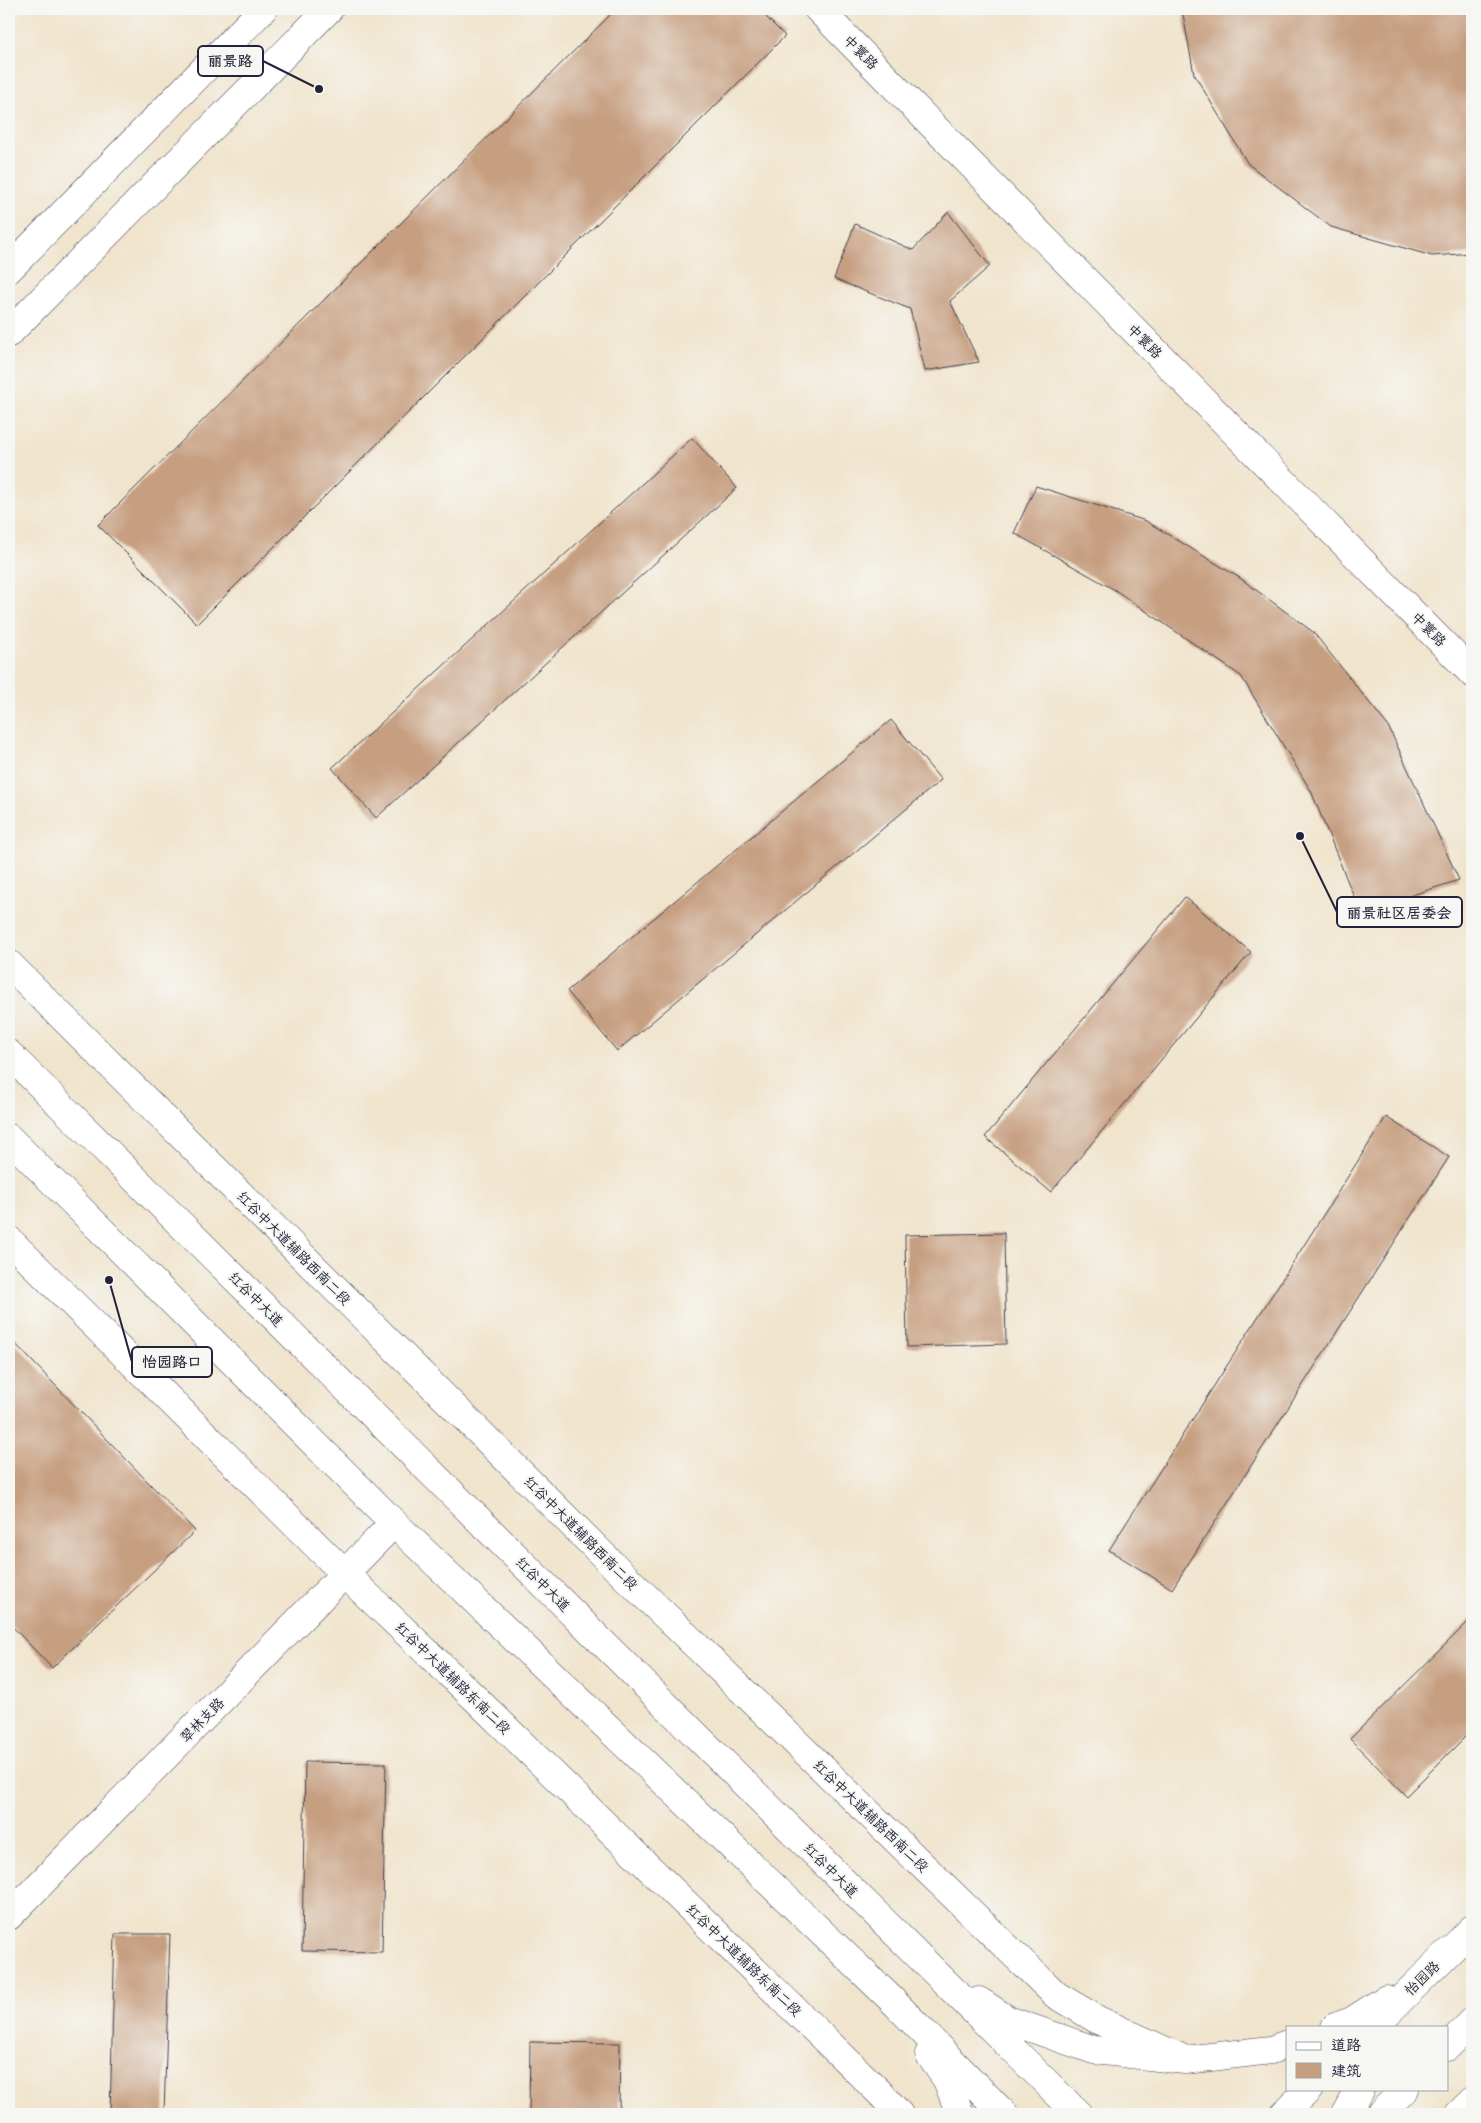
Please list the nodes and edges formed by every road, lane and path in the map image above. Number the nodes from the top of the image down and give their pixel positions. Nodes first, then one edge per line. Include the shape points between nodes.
1 (263, 9) edge
2 (329, 9) edge
3 (818, 9) edge
4 (9, 269) edge
5 (9, 334) edge
6 (1472, 673) edge
7 (9, 964) edge
8 (9, 1054) edge
9 (9, 1138) edge
10 (9, 1240) edge
11 (394, 1523) junction
12 (345, 1574) junction
13 (9, 1916) edge
14 (1472, 1929) edge
15 (932, 1970) junction
16 (1426, 1975) junction
17 (892, 1999) junction
18 (1472, 2022) edge
19 (1338, 2026) edge
20 (1374, 2026) edge
21 (1396, 2026) edge
22 (1286, 2044) edge
23 (1448, 2046) edge
24 (1185, 2060) junction
25 (1308, 2090) edge
26 (1359, 2090) edge
27 (1404, 2090) edge
28 (1472, 2101) edge
29 (899, 2114) edge
30 (960, 2114) edge
31 (1004, 2114) edge
32 (1078, 2114) edge
33 (1284, 2114) edge
34 (1346, 2114) edge
35 (1380, 2114) edge
36 (1459, 2114) edge

1 - 4 street
2 - 5 street
3 - 6 street, 中寰路
7 - 24 street, 红谷中大道辅路西南二段 via 609,1561 1056,1995 1098,2020
8 - 15 street, 红谷中大道
9 - 11 street
10 - 12 street, 红谷中大道辅路东南二段
11 - 12 street, 翠林支路
11 - 17 street
12 - 13 street, 翠林支路
12 - 29 street, 红谷中大道辅路东南二段
14 - 16 street, 怡园路
15 - 24 street via 1008,2020 1094,2050
15 - 32 street, 红谷中大道
16 - 19 street via 1352,2021
16 - 20 street, 怡园路
16 - 21 street
17 - 30 street via 947,2080
17 - 31 street
18 - 23 street
22 - 24 street via 1270,2050
25 - 33 street
26 - 34 street
27 - 35 street
28 - 36 street

